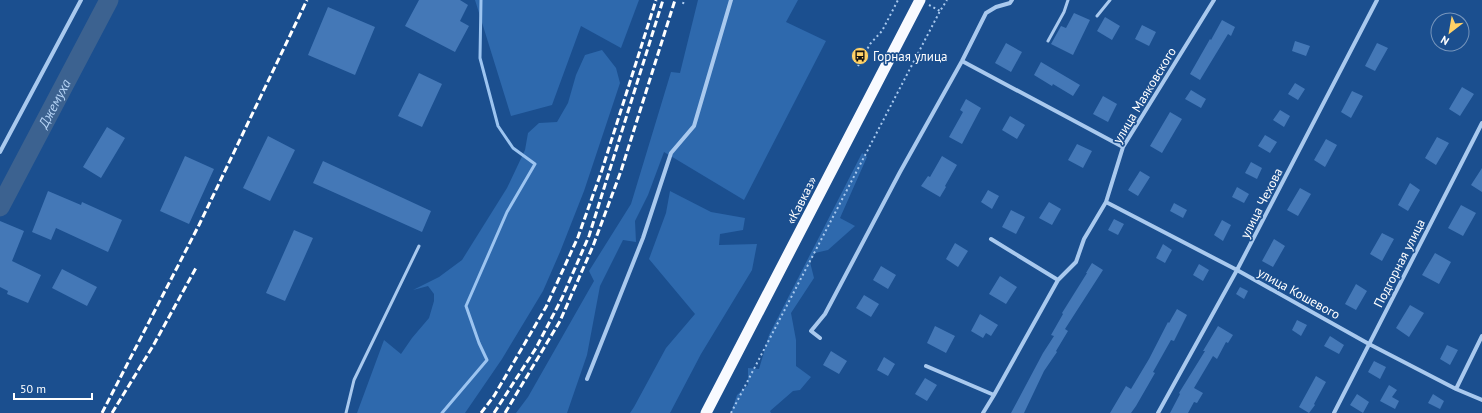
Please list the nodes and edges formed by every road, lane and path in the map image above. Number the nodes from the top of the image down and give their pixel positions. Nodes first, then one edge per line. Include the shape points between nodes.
1 (81, 0) edge
2 (684, 0) edge
3 (731, 0) edge
4 (898, 0) edge
5 (920, 0) edge
6 (947, 0) edge
7 (1012, 0) edge
8 (1068, 0) edge
9 (1110, 0) edge
10 (1214, 0) edge
11 (1377, 0) edge
12 (683, 4) dead end
13 (1097, 16) dead end
14 (1048, 41) dead end
15 (962, 61) junction
16 (858, 66) dead end
17 (1482, 122) edge
18 (1123, 147) junction
19 (0, 152) edge
20 (1106, 202) junction
21 (992, 239) dead end
22 (419, 246) dead end
23 (1237, 270) junction
24 (1058, 280) junction
25 (1482, 336) edge
26 (820, 338) dead end
27 (1369, 344) junction
28 (926, 366) dead end
29 (587, 379) dead end
30 (1456, 389) junction
31 (994, 395) junction
32 (1482, 400) edge
33 (346, 413) edge
34 (706, 413) edge
35 (731, 413) edge
36 (983, 413) edge
37 (1158, 413) edge
38 (1334, 413) edge

1 - 19 street
2 - 12 path
3 - 29 street via 694,126 671,153 643,238
4 - 16 path via 882,31 870,44
5 - 34 highway, «Кавказ»
6 - 35 path
7 - 15 street via 986,13
8 - 14 lane
9 - 13 lane
10 - 18 street, улица Маяковского
11 - 23 street, улица Чехова
15 - 18 street
15 - 26 street via 825,314 811,331
17 - 27 street, Подгорная улица
18 - 20 street, улица Маяковского
20 - 23 street, улица Кошевого
20 - 24 street, улица Маяковского via 1084,239 1076,262
21 - 24 street
22 - 33 lane via 354,380
23 - 27 street, улица Кошевого
23 - 37 street, улица Чехова
24 - 31 street, улица Маяковского
25 - 30 street
27 - 30 street, улица Кошевого
27 - 38 street, Подгорная улица
28 - 31 street
30 - 32 street, улица Кошевого
31 - 36 street, улица Маяковского

